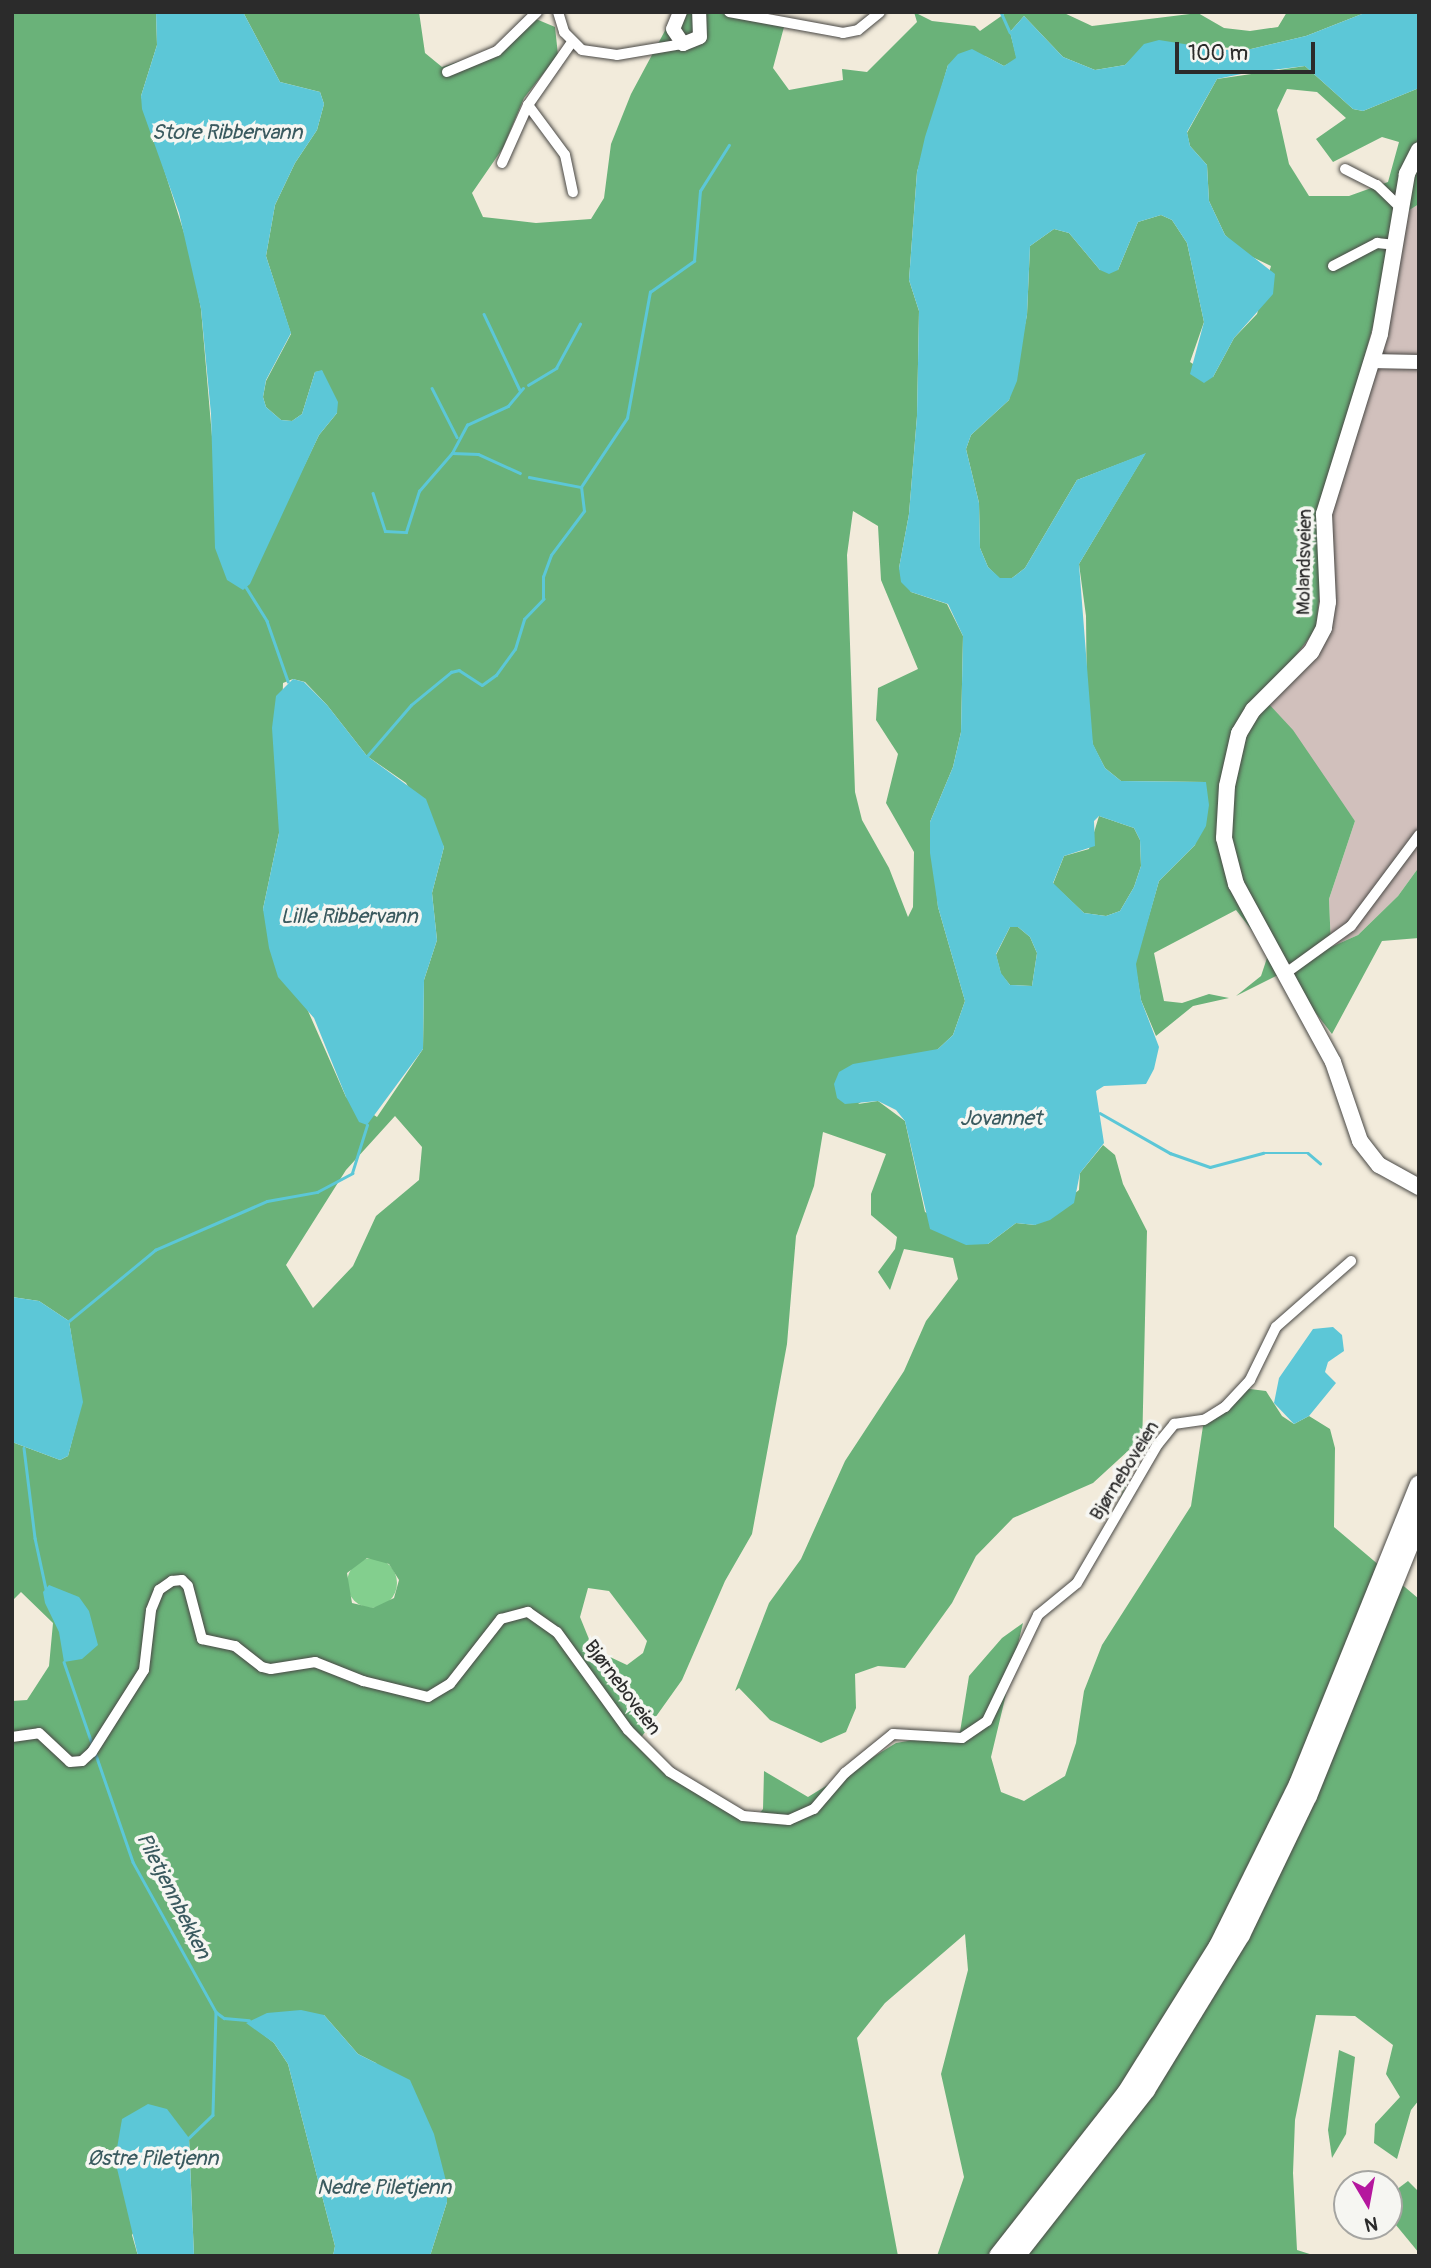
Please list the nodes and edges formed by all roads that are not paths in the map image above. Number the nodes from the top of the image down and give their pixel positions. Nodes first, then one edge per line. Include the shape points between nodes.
1 (537, 12) edge
2 (558, 12) edge
3 (680, 12) edge
4 (699, 12) edge
5 (729, 12) edge
6 (880, 12) edge
7 (572, 42) junction
8 (682, 44) junction
9 (447, 72) dead end
10 (528, 105) junction
11 (1419, 150) edge
12 (502, 163) dead end
13 (1345, 169) dead end
14 (573, 192) dead end
15 (1401, 208) junction
16 (1395, 245) junction
17 (1333, 266) dead end
18 (1371, 361) junction
19 (1419, 362) edge
20 (1419, 835) edge
21 (1286, 972) junction
22 (1419, 1187) edge
23 (1350, 1261) dead end
24 (1419, 1483) edge
25 (1419, 1521) edge
26 (12, 1737) edge
27 (998, 2256) edge
28 (1016, 2256) edge

1 - 9 street via 497,51
2 - 7 street
3 - 8 street via 673,29
4 - 8 street via 700,37
5 - 6 street via 843,33
7 - 8 street via 582,50 617,55
7 - 10 street
10 - 12 street
10 - 14 street via 565,155
11 - 15 main road, Molandsveien via 1407,174
13 - 15 street via 1377,185
15 - 16 main road, Molandsveien
16 - 17 street via 1377,243
16 - 18 main road, Molandsveien
18 - 19 street
18 - 21 main road, Molandsveien via 1324,514 1328,603 1324,628 1311,652 1246,721 1235,746 1227,786 1224,838 1229,867
20 - 21 street via 1351,926
21 - 22 main road, Molandsveien via 1333,1062 1360,1141 1380,1165
23 - 26 street, Bjørneboveien via 1276,1327 1250,1380 1225,1407 1205,1420 1174,1424 1158,1444 1077,1583 1038,1615 987,1721 962,1738 893,1734 845,1773 814,1809 789,1820 743,1816 670,1772 628,1730 557,1632 528,1612 501,1619 450,1684 428,1697 363,1681 315,1662 262,1667 234,1646 202,1639 188,1586 182,1580 172,1581 159,1590 151,1611 144,1671 92,1752 82,1761 70,1762 39,1733
24 - 27 highway via 1298,1784 1219,1946 1126,2093
25 - 28 highway via 1308,1796 1241,1935 1138,2101

